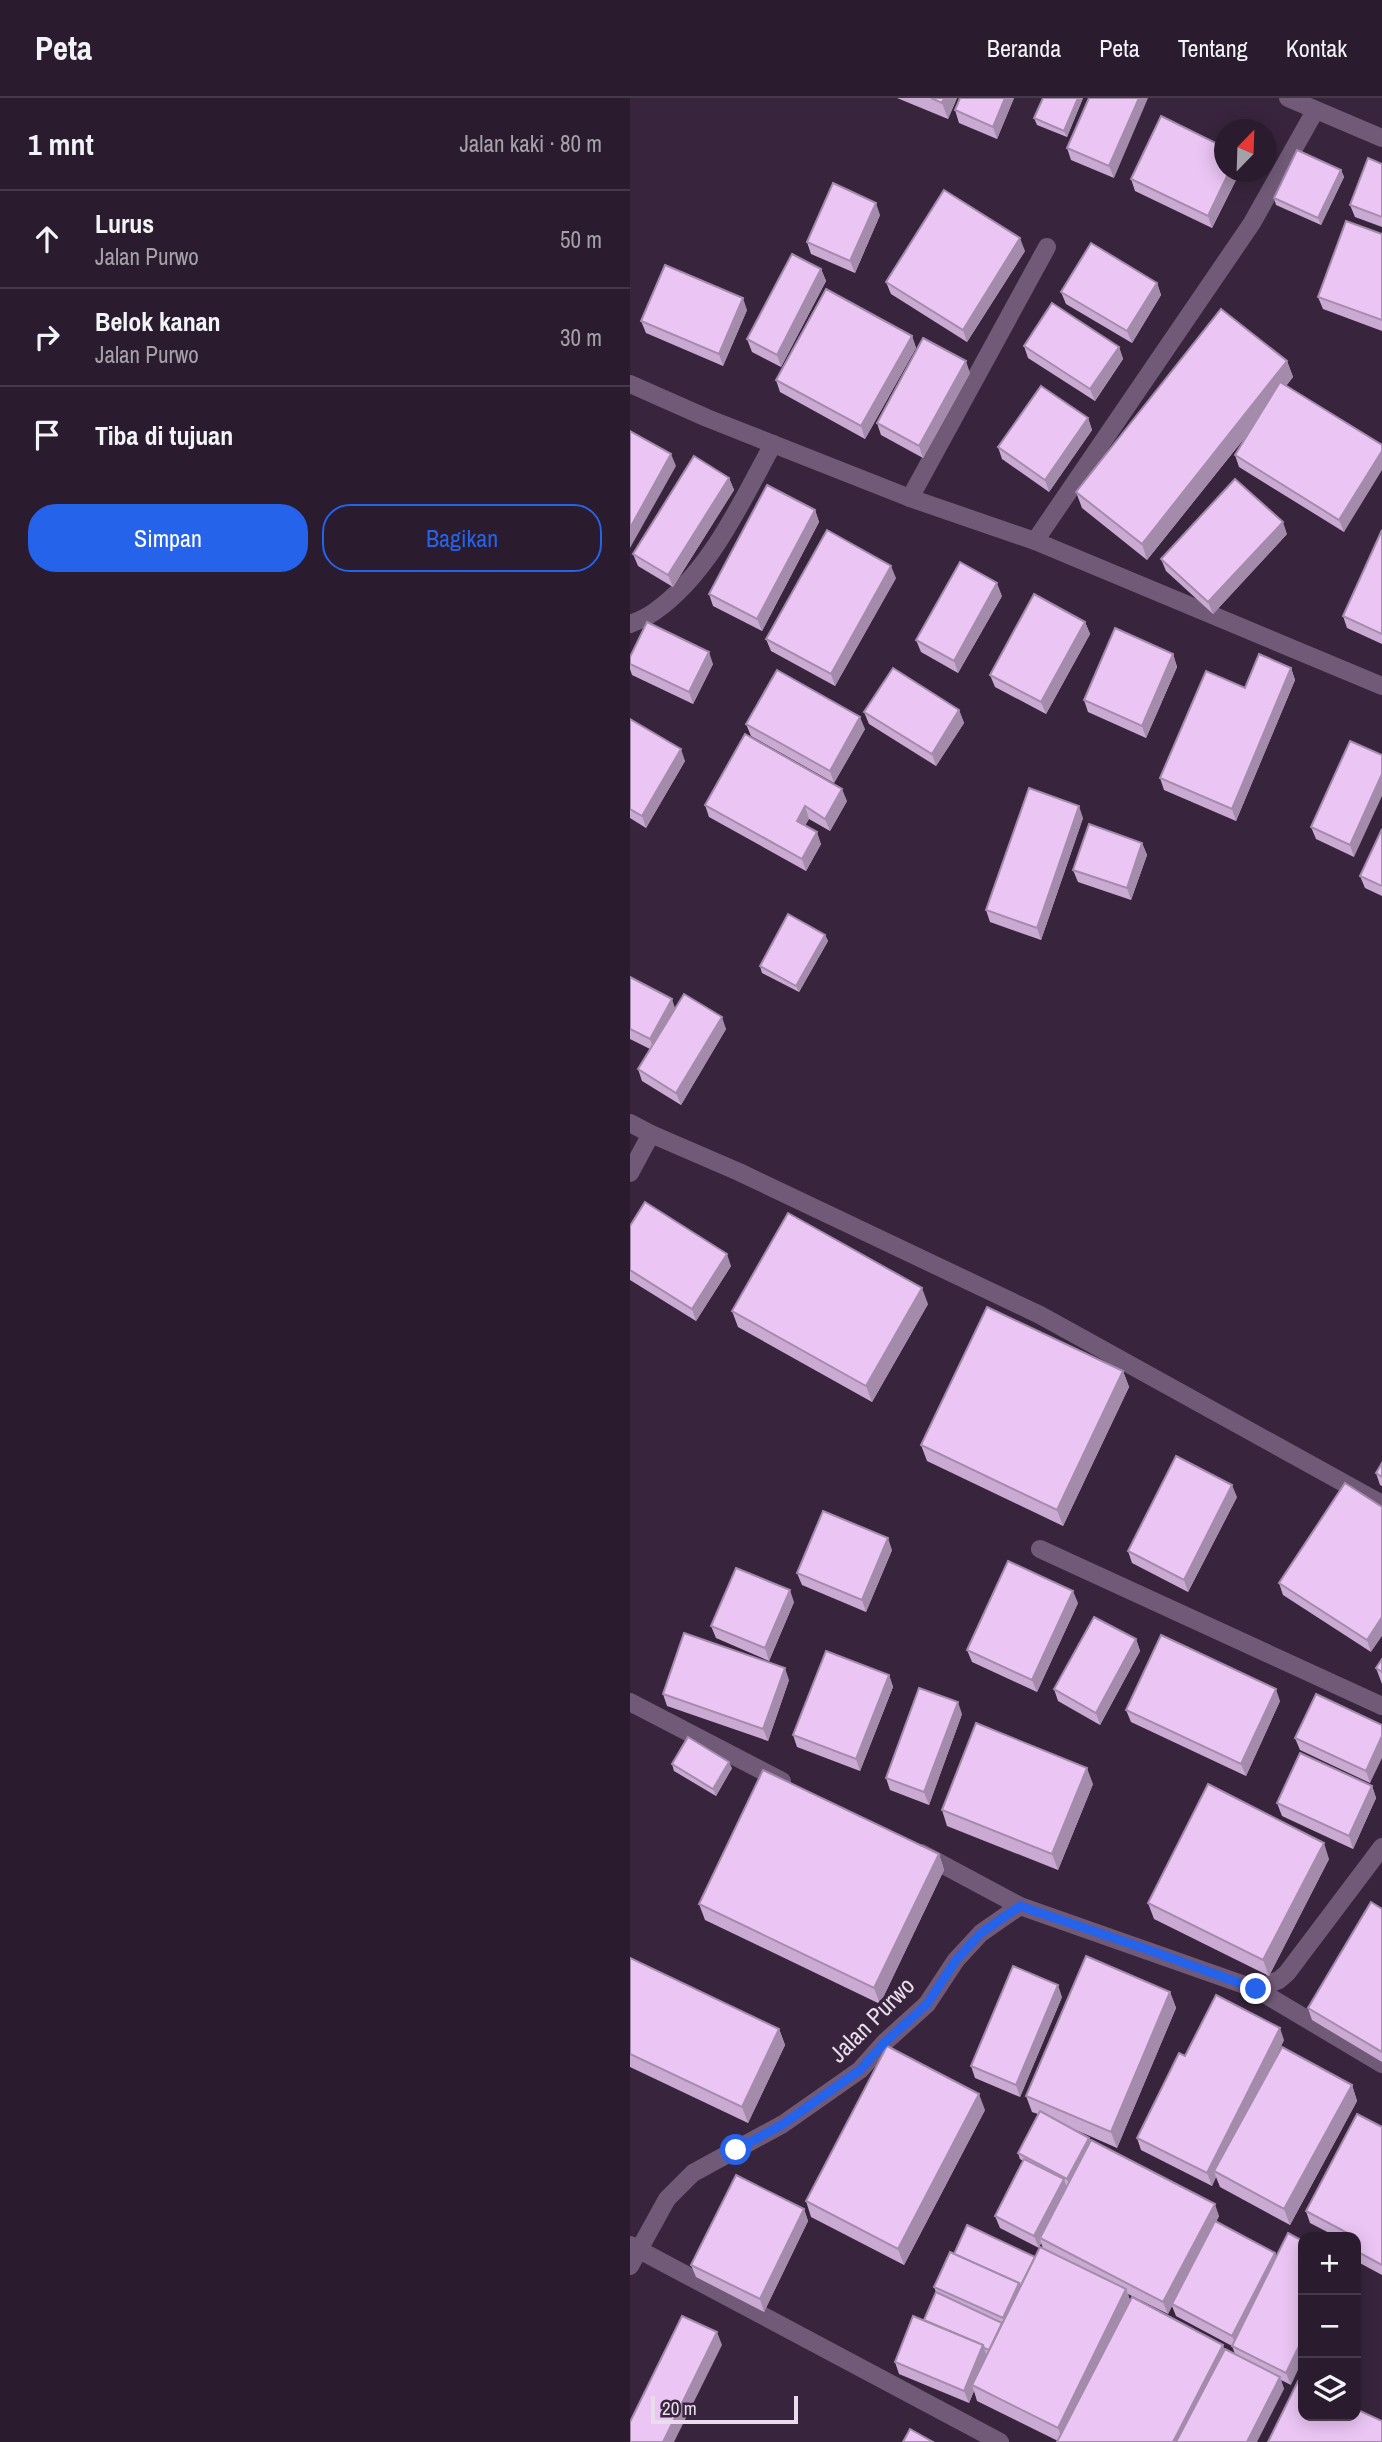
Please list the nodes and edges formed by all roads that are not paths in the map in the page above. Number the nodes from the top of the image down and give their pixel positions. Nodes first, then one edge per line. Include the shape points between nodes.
1 (1289, 98) edge
2 (1315, 111) junction
3 (1382, 138) edge
4 (1047, 247) dead end
5 (630, 384) edge
6 (773, 444) junction
7 (910, 498) junction
8 (1035, 541) junction
9 (630, 624) edge
10 (1382, 686) edge
11 (630, 1123) edge
12 (651, 1134) junction
13 (630, 1173) edge
14 (1382, 1504) edge
15 (1040, 1549) dead end
16 (630, 1702) edge
17 (1382, 1706) edge
18 (802, 1791) edge
19 (900, 1842) edge
20 (1382, 1847) edge
21 (1020, 1906) junction
22 (1256, 1989) junction
23 (1382, 2064) edge
24 (635, 2247) edge
25 (630, 2266) edge
26 (1000, 2442) edge

1 - 2 street
2 - 3 street
2 - 8 street via 1252,223
4 - 7 street
5 - 6 street
6 - 7 street
6 - 9 street via 733,517 691,579 654,613
7 - 8 street
8 - 10 street
11 - 12 street
12 - 13 street
12 - 14 street via 739,1171 1040,1315
15 - 17 street
16 - 18 street
19 - 21 street
20 - 22 street via 1287,1973
21 - 22 street
21 - 24 street, Jalan Purwo via 981,1933 956,1960 927,2004 860,2070 783,2124 693,2173 667,2199
22 - 23 street
24 - 25 street, Jalan Purwo
24 - 26 street

